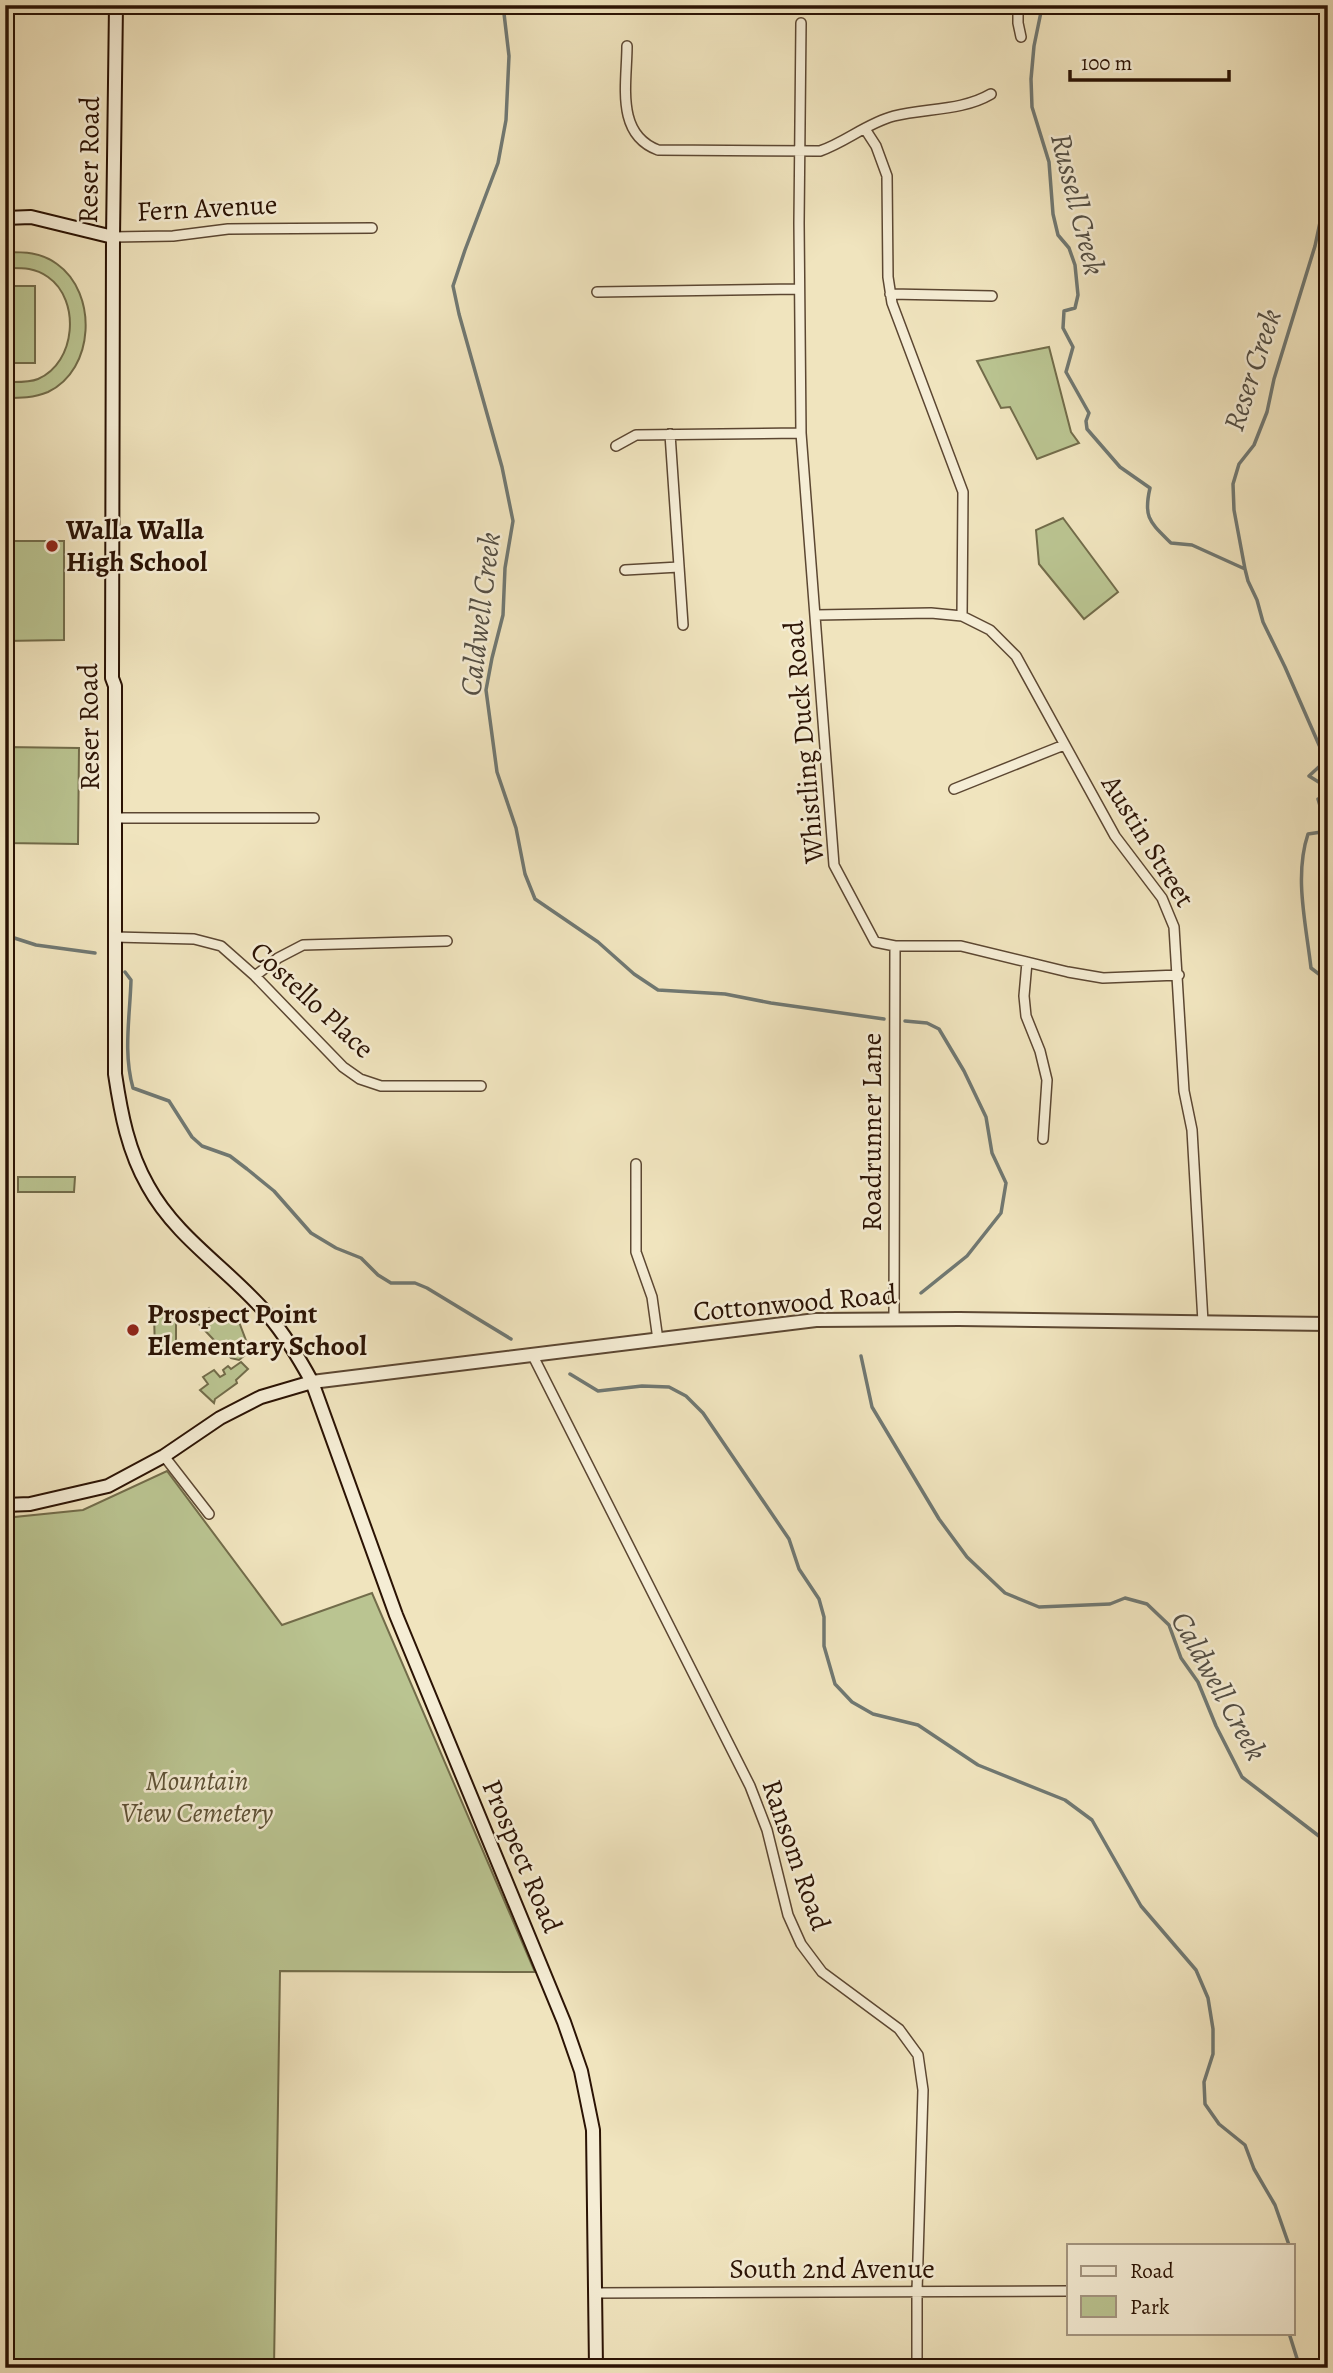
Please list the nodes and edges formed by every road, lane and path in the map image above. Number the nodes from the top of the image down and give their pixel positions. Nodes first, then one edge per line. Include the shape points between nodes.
1 (116, 5) edge
2 (1018, 5) edge
3 (801, 23) dead end
4 (1021, 37) dead end
5 (627, 46) dead end
6 (991, 94) dead end
7 (865, 129) junction
8 (800, 152) junction
9 (5, 218) edge
10 (372, 228) dead end
11 (113, 237) junction
12 (799, 289) junction
13 (597, 292) dead end
14 (890, 294) junction
15 (992, 296) dead end
16 (801, 433) junction
17 (670, 434) junction
18 (617, 446) dead end
19 (679, 566) junction
20 (625, 570) dead end
21 (816, 615) junction
22 (962, 616) junction
23 (683, 625) dead end
24 (1065, 746) junction
25 (954, 789) dead end
26 (115, 818) junction
27 (314, 818) dead end
28 (115, 937) junction
29 (447, 942) dead end
30 (895, 946) junction
31 (1027, 962) junction
32 (1179, 975) junction
33 (255, 976) junction
34 (481, 1086) dead end
35 (1043, 1139) dead end
36 (636, 1164) dead end
37 (894, 1318) junction
38 (1203, 1322) junction
39 (1328, 1324) edge
40 (658, 1340) junction
41 (533, 1356) junction
42 (312, 1382) junction
43 (164, 1456) junction
44 (5, 1505) edge
45 (209, 1514) dead end
46 (917, 2291) junction
47 (1067, 2291) edge
48 (595, 2293) junction
49 (596, 2368) edge
50 (917, 2368) edge

1 - 11 main road, Reser Road
2 - 4 street
3 - 8 street, Whistling Duck Road
5 - 8 street via 626,107 636,137 646,145 670,151
6 - 7 street via 973,102 895,116
7 - 8 street via 839,145
7 - 14 street via 887,176
8 - 12 street, Whistling Duck Road
9 - 11 main road, Fern Avenue via 31,218
10 - 11 street, Fern Avenue via 228,229
11 - 26 main road, Reser Road
12 - 13 street
12 - 16 street, Whistling Duck Road
14 - 15 street
14 - 22 street via 963,492
16 - 17 street
16 - 21 street, Whistling Duck Road
17 - 18 street via 636,435
17 - 19 street
19 - 20 street
19 - 23 street
21 - 22 street, Austin Street
21 - 30 street, Whistling Duck Road via 834,865 875,942
22 - 24 street, Austin Street via 990,630 1016,656
24 - 25 street
24 - 32 street, Austin Street via 1115,836 1162,898 1174,927
26 - 27 street
26 - 28 main road, Reser Road
28 - 33 street, Costello Place via 194,939 221,946
28 - 42 main road, Reser Road via 115,1074 128,1145 164,1211 267,1314
29 - 33 street via 303,945
30 - 31 street via 961,946
30 - 37 street, Roadrunner Lane
31 - 32 street via 1103,978
31 - 35 street via 1026,1016 1047,1080
32 - 38 street, Austin Street
33 - 34 street, Costello Place via 360,1079 381,1086
36 - 40 street via 636,1252 652,1297
37 - 38 main road, Cottonwood Road
37 - 40 main road, Cottonwood Road via 816,1320
38 - 39 main road, Cottonwood Road
40 - 41 main road, Cottonwood Road
41 - 42 main road, Cottonwood Road
41 - 46 street, Ransom Road via 750,1786 801,1944 822,1972 899,2029 918,2055 923,2090
42 - 43 main road, Cottonwood Road via 261,1396
42 - 48 main road, Prospect Road via 396,1615 581,2071 593,2130
43 - 44 main road, Cottonwood Road via 108,1486 30,1504
43 - 45 street
46 - 47 street, South 2nd Avenue
46 - 48 street, South 2nd Avenue
46 - 50 street, Ransom Road
48 - 49 main road, Prospect Road

